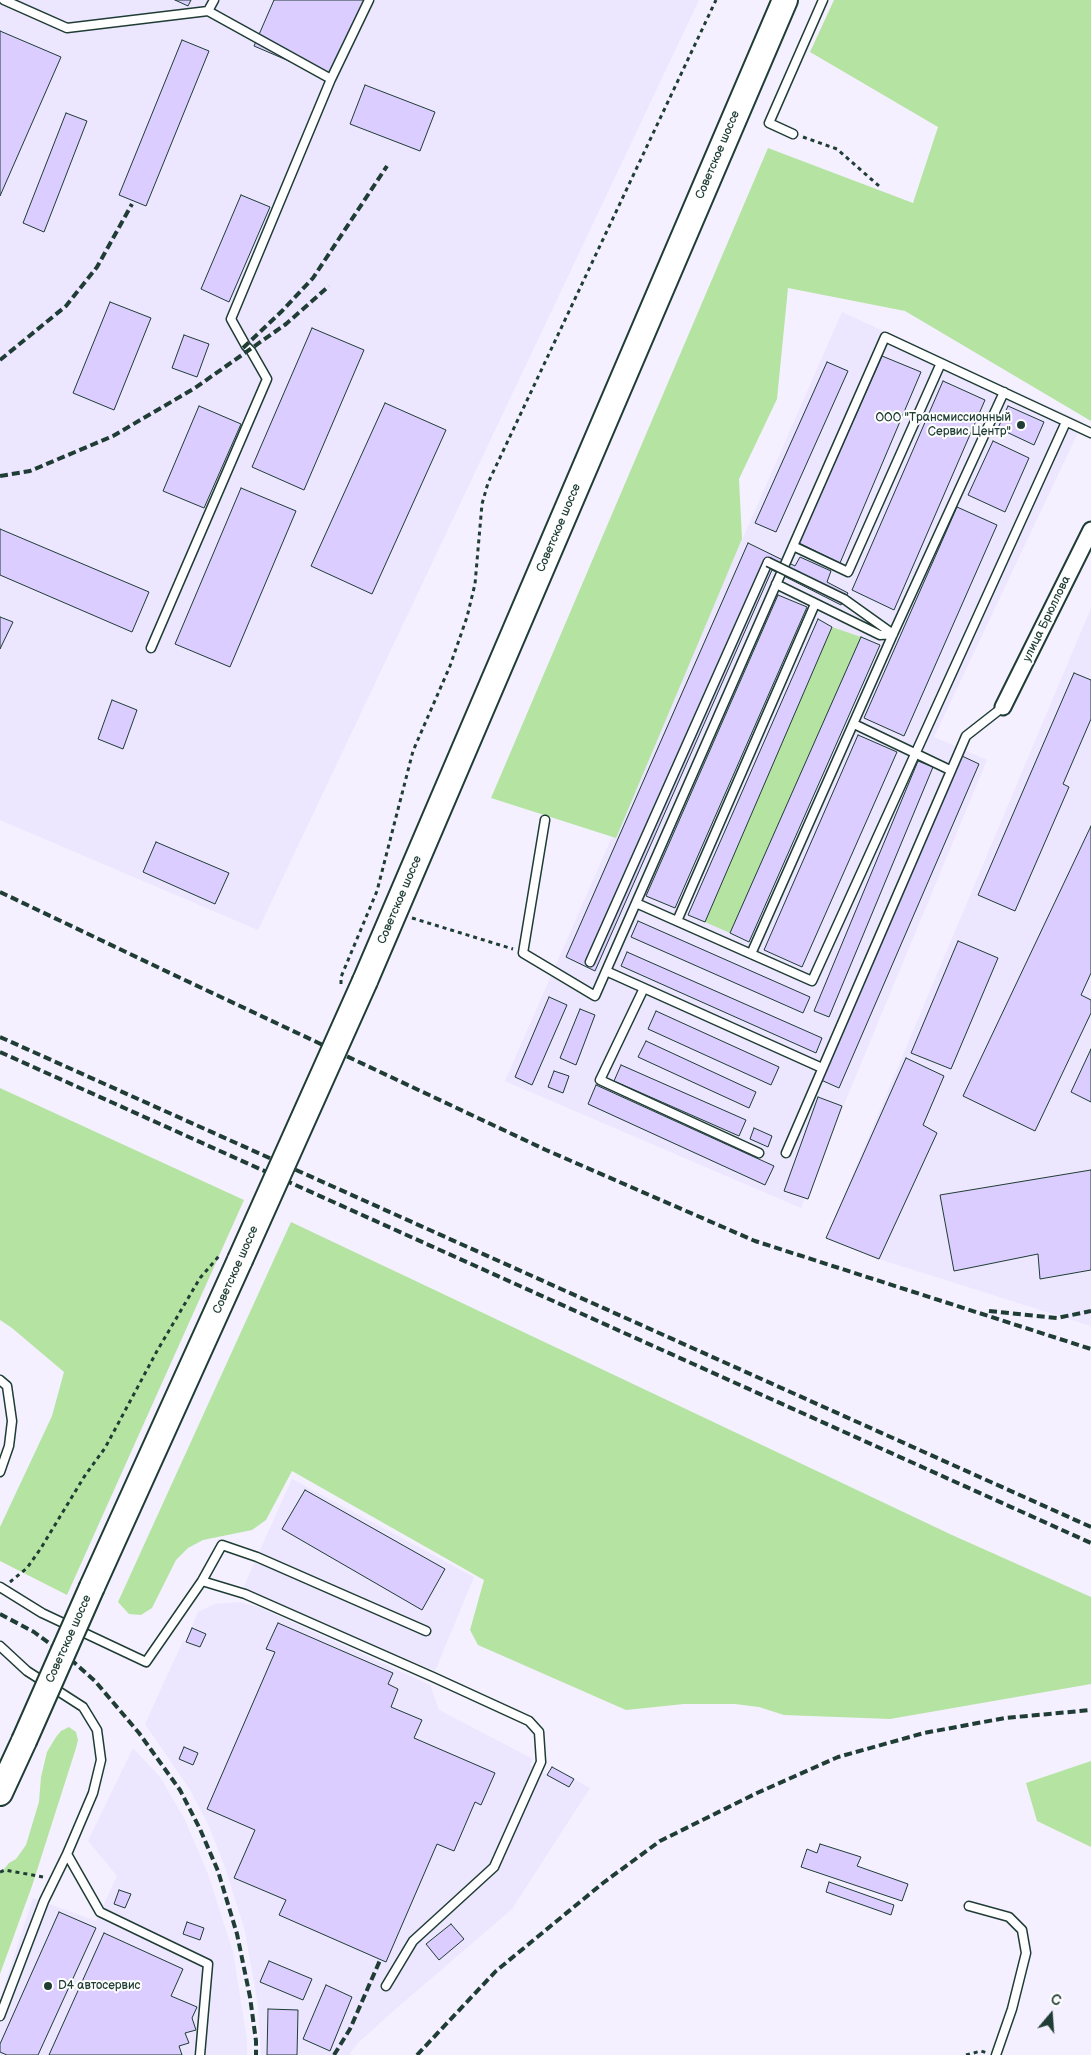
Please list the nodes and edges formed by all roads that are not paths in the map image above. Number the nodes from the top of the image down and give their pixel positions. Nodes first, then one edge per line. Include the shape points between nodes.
1 (4, 0) edge
2 (214, 0) edge
3 (369, 0) edge
4 (785, 0) edge
5 (823, 0) edge
6 (208, 11) junction
7 (331, 79) junction
8 (793, 134) road end
9 (941, 363) junction
10 (1004, 392) junction
11 (1066, 422) junction
12 (1091, 433) edge
13 (1091, 530) edge
14 (793, 546) junction
15 (776, 584) junction
16 (815, 604) junction
17 (893, 634) junction
18 (151, 648) dead end
19 (1003, 707) joint
20 (854, 724) junction
21 (916, 752) junction
22 (950, 770) junction
23 (545, 820) dead end
24 (636, 903) junction
25 (677, 921) junction
26 (751, 954) junction
27 (590, 962) dead end
28 (606, 971) junction
29 (644, 988) junction
30 (822, 1068) junction
31 (786, 1152) dead end
32 (759, 1153) dead end
33 (0, 1380) edge
34 (0, 1472) edge
35 (202, 1581) junction
36 (3, 1585) edge
37 (426, 1631) dead end
38 (0, 1646) edge
39 (0, 1794) edge
40 (67, 1854) junction
41 (969, 1906) dead end
42 (386, 1986) dead end
43 (0, 2016) edge
44 (200, 2055) edge
45 (994, 2055) edge

1 - 6 lane via 67,28
2 - 6 lane
3 - 7 lane
4 - 39 main road, Советское шоссе, bridge via 365,981 232,1256 92,1587
5 - 8 lane via 769,124
6 - 7 lane
7 - 18 lane via 231,319 267,379
9 - 10 lane
9 - 14 lane via 848,572
9 - 14 lane via 885,337
10 - 11 lane
10 - 17 lane
11 - 12 lane
11 - 21 lane
13 - 19 street, улица Брюллова
14 - 15 lane
15 - 16 lane
15 - 24 lane
16 - 17 lane via 880,635
16 - 25 lane
17 - 20 lane
17 - 27 lane, bridge via 844,599 768,562
19 - 22 lane via 966,736
20 - 21 lane
20 - 26 lane
21 - 22 lane
21 - 26 lane via 812,981
22 - 30 lane
23 - 28 lane via 523,953 595,996
24 - 25 lane
24 - 28 lane
25 - 26 lane
28 - 29 lane
29 - 30 lane
29 - 32 lane via 600,1080
30 - 31 lane
33 - 34 lane via 7,1386 12,1421 9,1446
35 - 36 lane via 146,1662 42,1613
35 - 37 lane via 222,1545 257,1557
35 - 42 lane via 245,1594 442,1681 529,1721 539,1732 541,1762 494,1867 413,1942
38 - 40 lane via 27,1671 83,1706 97,1730 101,1760 93,1793
40 - 43 lane
40 - 44 lane via 100,1912 208,1964
41 - 45 lane via 1009,1917 1022,1930 1024,1938 1026,1953 1012,2009

